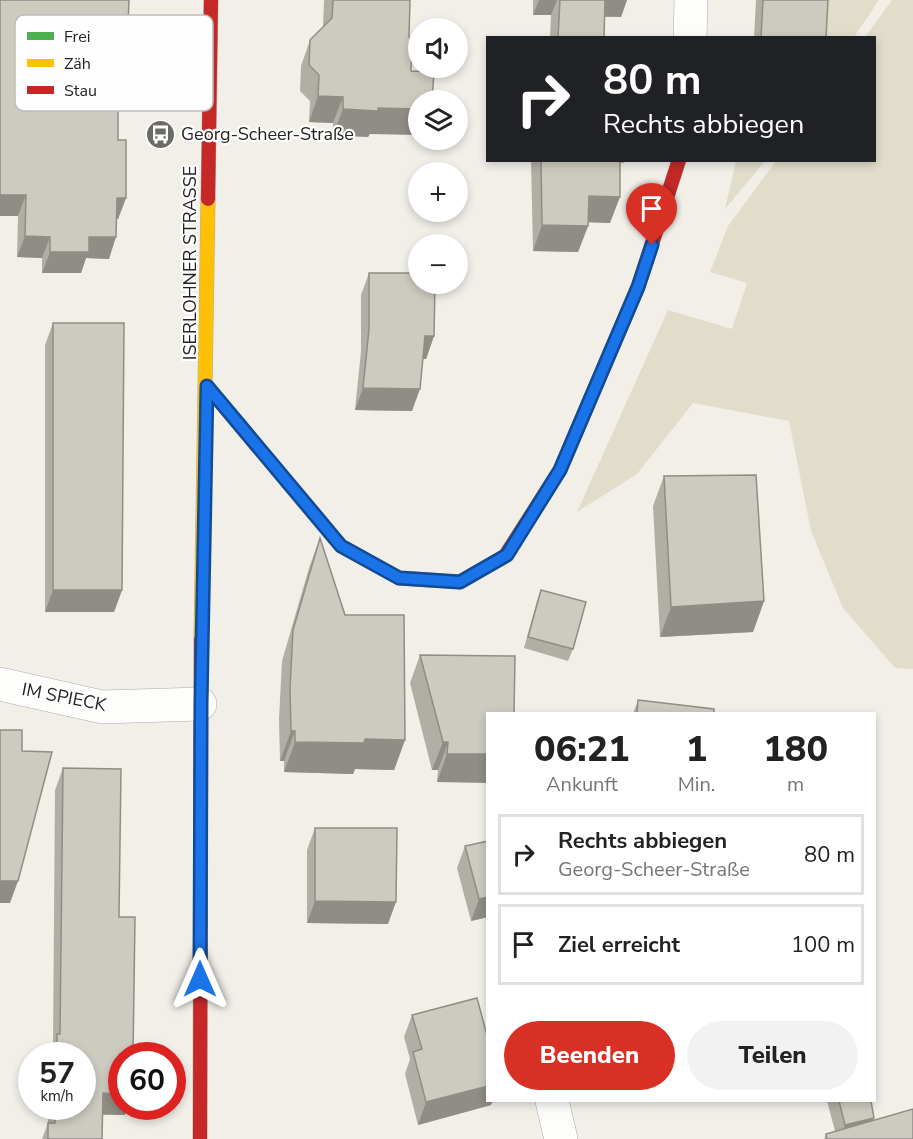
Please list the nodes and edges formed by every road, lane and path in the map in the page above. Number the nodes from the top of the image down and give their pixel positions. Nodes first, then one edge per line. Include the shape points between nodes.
1 (211, 0) edge
2 (691, 0) edge
3 (211, 15) edge
4 (690, 36) edge
5 (210, 111) edge
6 (678, 162) edge
7 (207, 386) junction
8 (0, 684) edge
9 (201, 704) junction
10 (552, 1102) edge
11 (200, 1139) edge
12 (561, 1139) edge

1 - 3 main road, ISERLOHNER STRASSE
2 - 4 street
5 - 7 main road, ISERLOHNER STRASSE
6 - 7 main road via 638,287 560,470 507,555 460,582 399,578 341,546
7 - 9 main road, ISERLOHNER STRASSE
8 - 9 street, IM SPIECK via 102,707
9 - 11 main road, ISERLOHNER STRASSE
10 - 12 street

